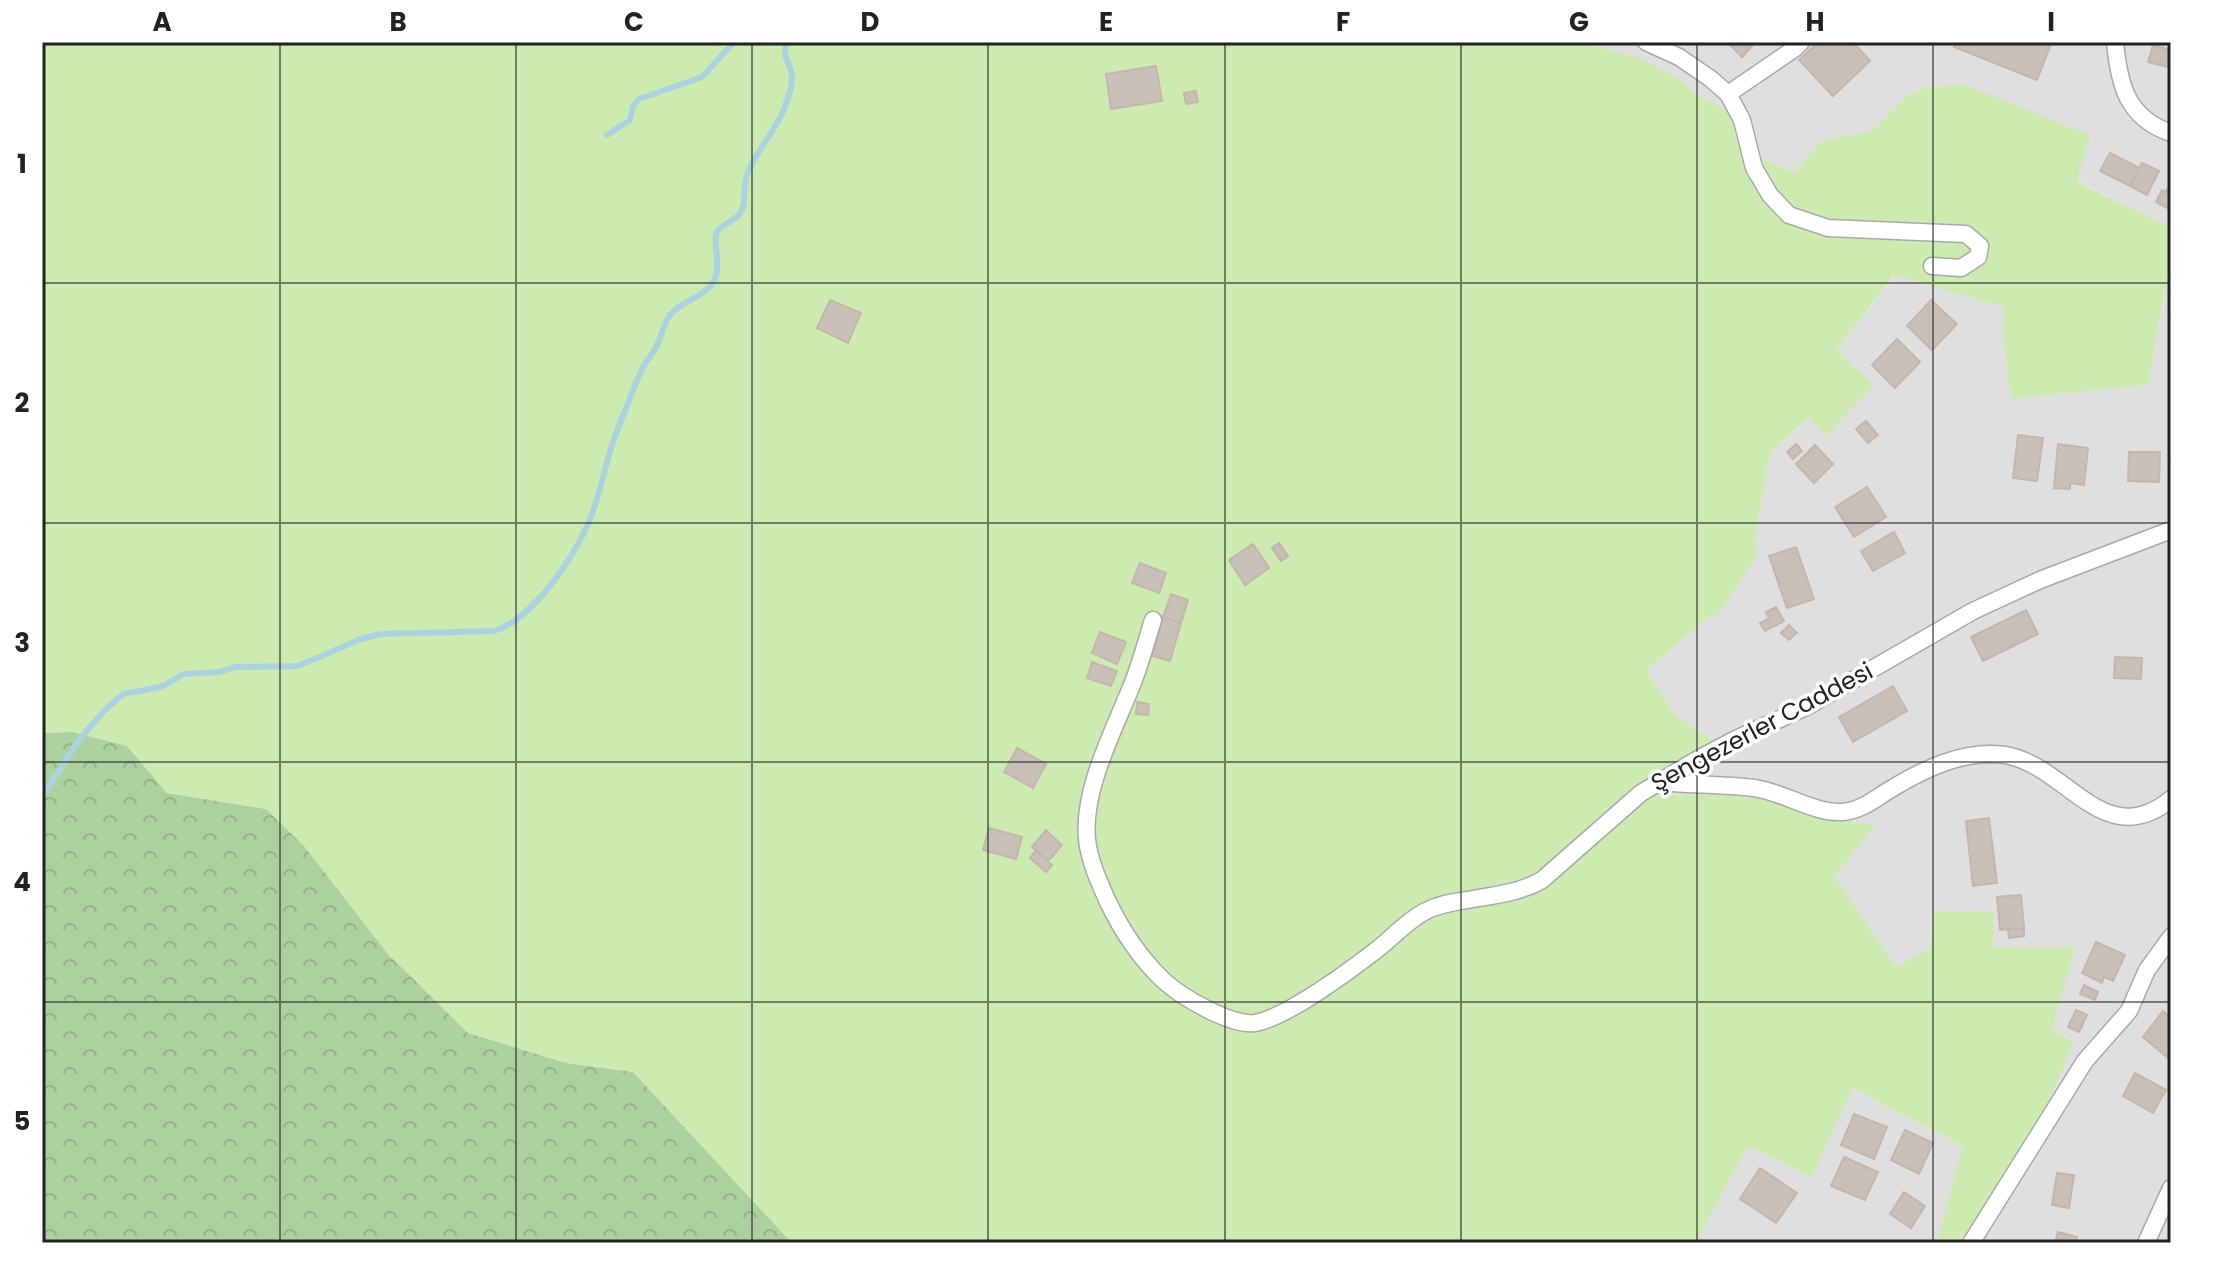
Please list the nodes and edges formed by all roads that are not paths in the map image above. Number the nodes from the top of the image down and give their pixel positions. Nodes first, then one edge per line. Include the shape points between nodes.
1 (1646, 42) edge
2 (1801, 42) edge
3 (2115, 42) edge
4 (1728, 94) junction
5 (2171, 133) edge
6 (1932, 266) dead end
7 (2171, 530) edge
8 (1153, 620) dead end
9 (1658, 782) junction
10 (2171, 799) edge
11 (2171, 937) edge
12 (2171, 1188) edge
13 (1971, 1243) edge
14 (2146, 1243) edge

1 - 4 street via 1679,57
2 - 4 street
3 - 5 street via 2131,106
4 - 6 street via 1742,120 1754,168 1789,215 1828,228 1966,234 1980,246 1978,257 1961,268
7 - 9 street, Şengezerler Caddesi via 1973,611 1808,706
8 - 9 street, Şengezerler Caddesi via 1094,786 1087,839 1104,892 1128,939 1172,988 1210,1011 1253,1024 1277,1016 1425,911 1532,886
9 - 10 street via 1756,788 1843,812 1862,807 1929,768 1963,757 2002,754 2033,765 2094,807 2118,816 2141,817
11 - 13 street via 2147,970 2129,1011 2080,1068
12 - 14 street

